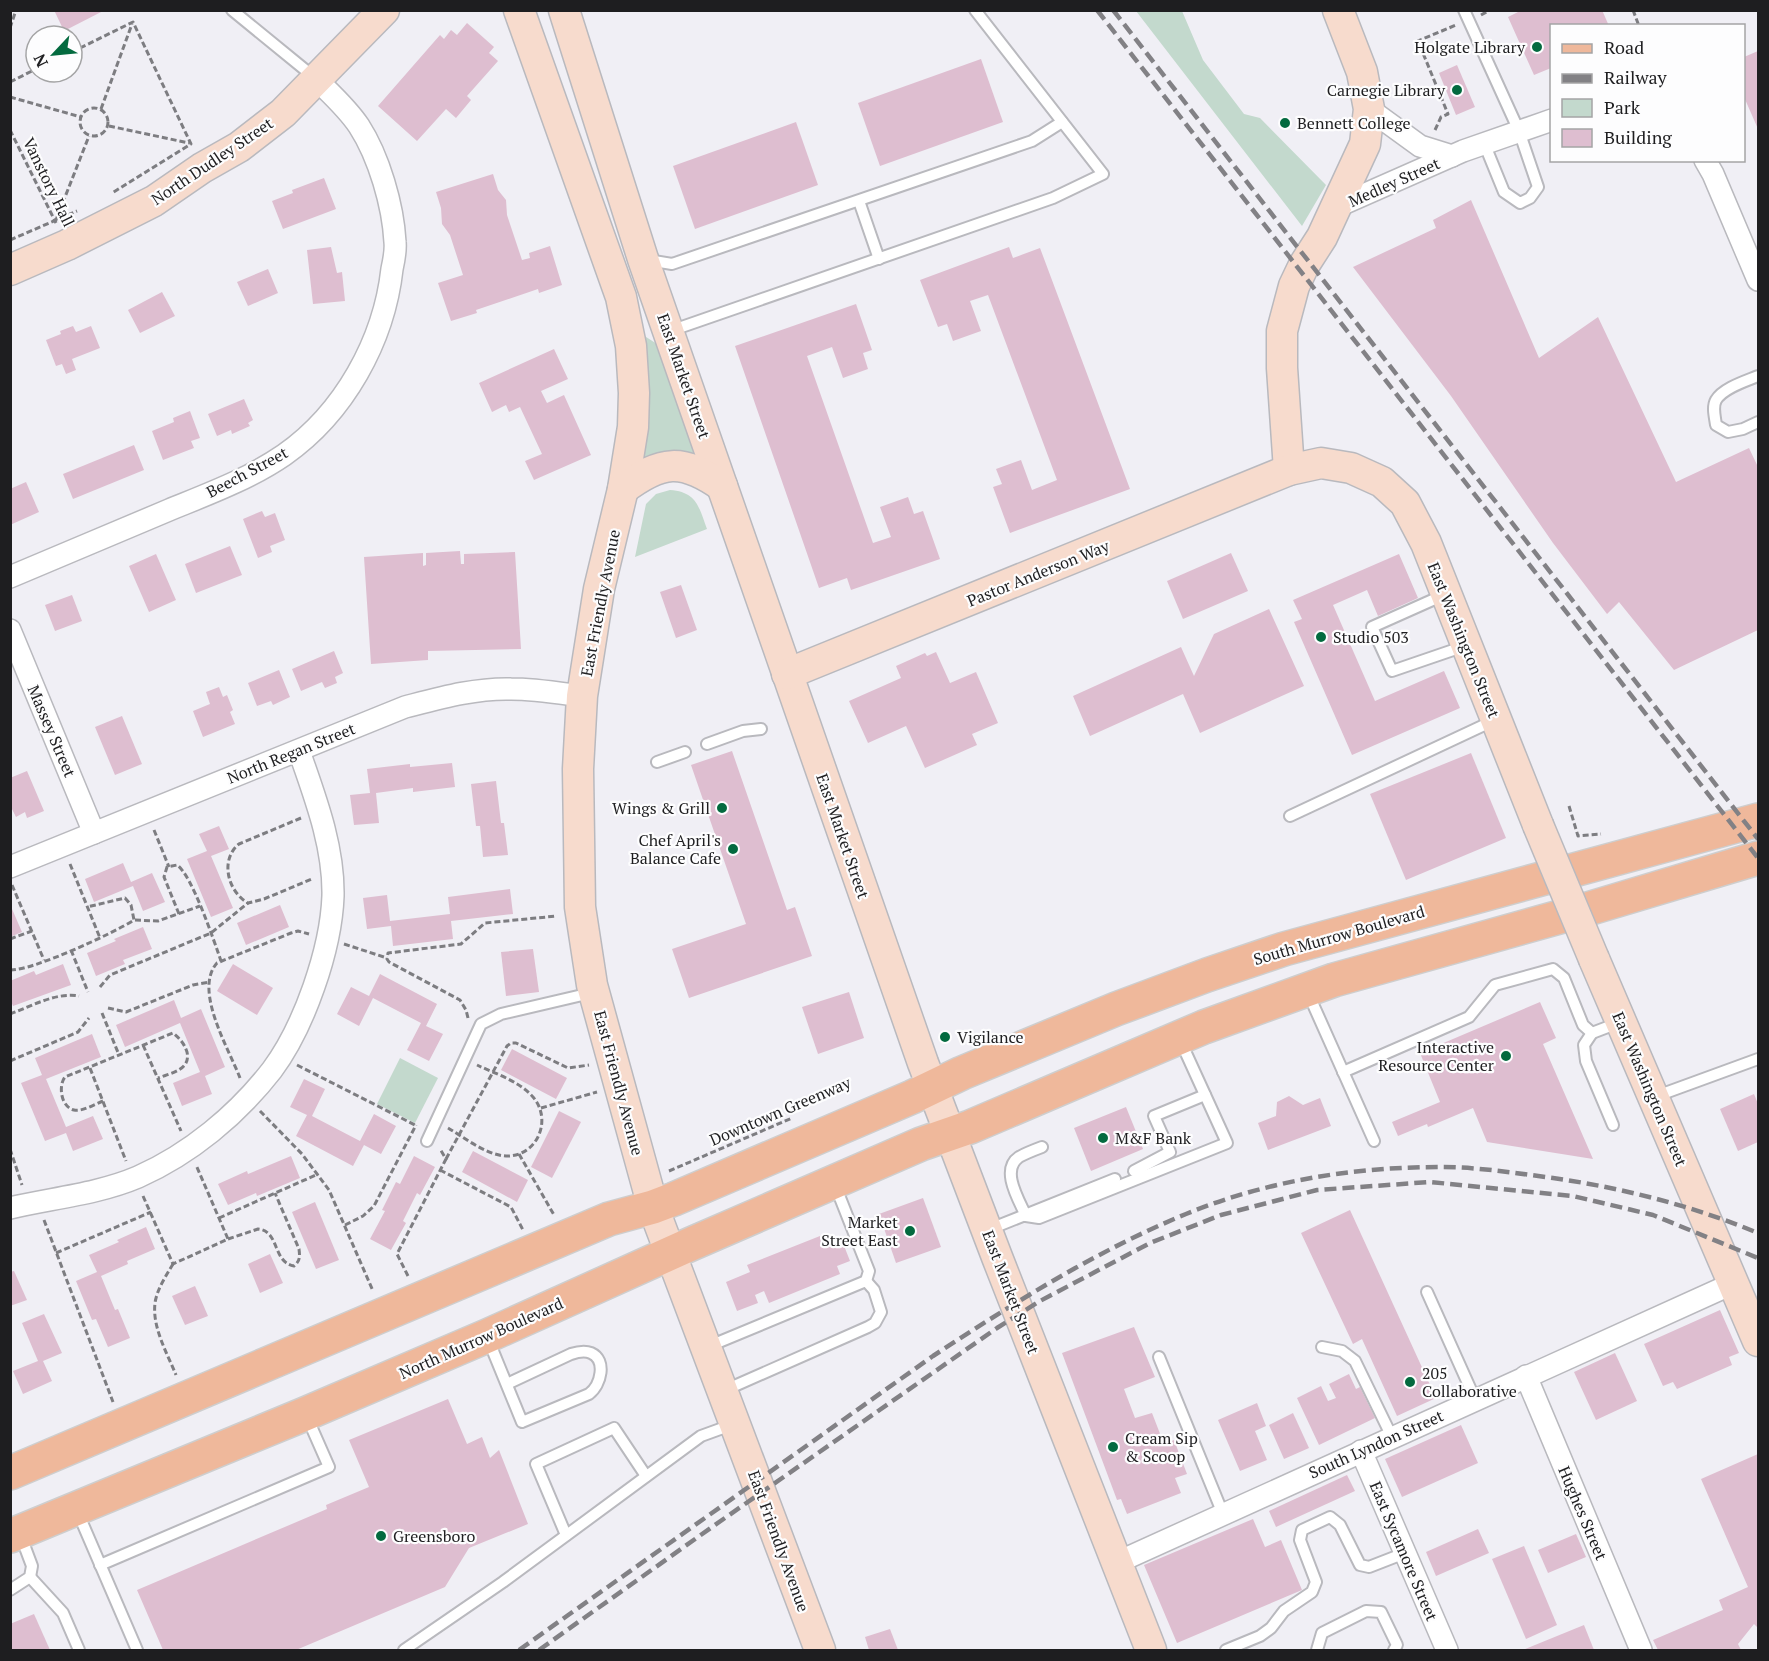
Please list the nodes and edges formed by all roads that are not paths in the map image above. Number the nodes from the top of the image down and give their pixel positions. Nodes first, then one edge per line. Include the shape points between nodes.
1 (232, 10) edge
2 (384, 10) edge
3 (519, 10) edge
4 (564, 10) edge
5 (975, 10) edge
6 (1338, 10) edge
7 (1466, 15) edge
8 (316, 79) junction
9 (1369, 109) junction
10 (1550, 120) edge
11 (1062, 122) junction
12 (1519, 131) junction
13 (1484, 143) junction
14 (1452, 156) junction
15 (1706, 162) edge
16 (859, 201) junction
17 (1336, 207) junction
18 (644, 259) junction
19 (879, 259) junction
20 (10, 270) edge
21 (1757, 272) edge
22 (621, 297) junction
23 (669, 331) junction
24 (1758, 376) edge
25 (1758, 422) edge
26 (1289, 470) junction
27 (722, 486) junction
28 (623, 489) junction
29 (10, 577) edge
30 (1446, 594) junction
31 (10, 630) edge
32 (1466, 646) junction
33 (787, 674) junction
34 (582, 696) junction
35 (1496, 720) junction
36 (761, 729) dead end
37 (707, 744) dead end
38 (299, 751) junction
39 (685, 752) dead end
40 (657, 762) dead end
41 (1290, 816) dead end
42 (1758, 820) edge
43 (94, 832) junction
44 (1758, 858) edge
45 (10, 867) edge
46 (1306, 990) junction
47 (594, 992) junction
48 (1621, 1022) junction
49 (1592, 1033) junction
50 (1179, 1038) junction
51 (1758, 1059) edge
52 (1343, 1072) junction
53 (932, 1087) junction
54 (1205, 1095) junction
55 (1654, 1097) junction
56 (1613, 1125) dead end
57 (949, 1134) junction
58 (429, 1137) road end
59 (1374, 1141) dead end
60 (1042, 1147) dead end
61 (1134, 1171) dead end
62 (1115, 1179) dead end
63 (834, 1182) junction
64 (25, 1205) edge
65 (653, 1207) junction
66 (1026, 1216) junction
67 (986, 1230) junction
68 (670, 1254) junction
69 (866, 1281) junction
70 (1734, 1283) junction
71 (1427, 1292) dead end
72 (487, 1336) junction
73 (1758, 1341) edge
74 (706, 1347) junction
75 (1322, 1347) dead end
76 (1159, 1357) dead end
77 (1526, 1376) junction
78 (507, 1384) junction
79 (723, 1391) junction
80 (1475, 1399) junction
81 (305, 1414) junction
82 (735, 1424) junction
83 (1392, 1437) junction
84 (1361, 1451) junction
85 (10, 1473) edge
86 (646, 1476) junction
87 (77, 1509) junction
88 (1223, 1514) junction
89 (15, 1534) edge
90 (566, 1535) junction
91 (1405, 1553) junction
92 (1116, 1563) junction
93 (100, 1565) junction
94 (30, 1577) junction
95 (10, 1590) edge
96 (79, 1650) edge
97 (137, 1650) edge
98 (404, 1650) edge
99 (820, 1650) edge
100 (1151, 1650) edge
101 (1226, 1650) edge
102 (1317, 1650) edge
103 (1394, 1650) edge
104 (1447, 1650) edge
105 (1641, 1650) edge

1 - 8 lane
2 - 8 main road, North Dudley Street
3 - 22 main road
4 - 18 main road, East Market Street
5 - 11 lane
6 - 9 main road via 1362,72
7 - 12 lane
8 - 20 main road, North Dudley Street via 283,113 239,147 154,201 61,233
8 - 29 street, Beech Street via 348,111 377,161 396,243 380,324 357,374 338,403 283,456 225,487
9 - 14 street, Medley Street via 1420,146
9 - 17 main road via 1365,144
10 - 12 street, Medley Street
11 - 16 lane via 1032,141
11 - 19 lane via 1103,174 1053,198
12 - 13 street, Medley Street
12 - 13 lane via 1538,187 1520,203 1504,192
13 - 14 street, Medley Street
14 - 17 street, Medley Street
15 - 21 street
16 - 18 lane via 672,264
16 - 19 lane
17 - 26 main road via 1294,286 1282,331
18 - 23 main road, East Market Street
19 - 23 lane
22 - 23 main road via 650,328
22 - 28 main road via 631,346 634,393
23 - 27 main road, East Market Street
24 - 25 lane via 1725,392 1713,411 1716,425 1728,432
26 - 30 main road, East Washington Street via 1322,463 1351,468 1382,482 1405,502
26 - 33 main road, Pastor Anderson Way
27 - 28 main road via 697,470 680,466 641,475
27 - 33 main road, East Market Street
28 - 34 main road, East Friendly Avenue via 599,590
30 - 32 main road, East Washington Street
30 - 32 lane via 1371,627 1392,671
31 - 43 street, Massey Street
32 - 35 main road, East Washington Street
33 - 53 main road, East Market Street
34 - 38 street, North Regan Street via 512,689 450,695 382,715
34 - 47 main road, East Friendly Avenue via 578,769 581,913
35 - 41 lane
35 - 48 main road, East Washington Street, bridge
36 - 37 lane
38 - 43 street, North Regan Street
38 - 64 street via 320,810 333,895 316,982 280,1056 216,1129 177,1156 107,1188
39 - 40 lane
42 - 53 main road, South Murrow Boulevard via 1284,949 1116,1009
43 - 45 street, North Regan Street
44 - 46 main road
46 - 50 main road
46 - 52 lane
47 - 58 lane via 501,1014 481,1024
47 - 65 main road, East Friendly Avenue
48 - 49 lane
48 - 55 main road, East Washington Street
49 - 52 lane via 1583,1025 1564,978 1553,969 1495,985 1469,1017
49 - 56 lane via 1584,1045 1586,1061
50 - 54 lane
50 - 57 main road
51 - 55 lane
52 - 59 lane
53 - 57 main road, East Market Street
53 - 65 main road
54 - 61 lane via 1154,1116 1170,1152
54 - 66 lane via 1227,1143 1039,1218
55 - 70 main road, East Washington Street
57 - 63 main road, North Murrow Boulevard
57 - 67 main road, East Market Street
60 - 66 lane via 1018,1158 1010,1169
62 - 66 lane
63 - 68 main road, North Murrow Boulevard
63 - 69 lane via 869,1271
65 - 68 main road, East Friendly Avenue
65 - 85 main road via 609,1220
66 - 67 lane
67 - 92 main road, East Market Street
68 - 72 main road, North Murrow Boulevard
68 - 74 main road, East Friendly Avenue
69 - 74 lane
69 - 79 lane via 874,1290 881,1312 875,1323
70 - 73 main road, East Washington Street
70 - 77 street, South Lyndon Street
71 - 80 lane
72 - 78 lane
72 - 81 main road, North Murrow Boulevard
74 - 79 main road, East Friendly Avenue
75 - 83 lane via 1342,1351 1355,1361
76 - 88 lane
77 - 80 street, South Lyndon Street
77 - 105 street, Hughes Street
78 - 78 lane via 522,1422 589,1395 599,1385 600,1366 590,1352 581,1351
79 - 82 main road, East Friendly Avenue
80 - 83 street, South Lyndon Street
81 - 87 main road, North Murrow Boulevard
81 - 93 lane via 329,1467
82 - 86 lane via 701,1436
82 - 99 main road, East Friendly Avenue
83 - 84 street, South Lyndon Street
84 - 88 street, South Lyndon Street
84 - 91 street, East Sycamore Street
86 - 90 lane
86 - 90 lane via 614,1428 536,1464
87 - 89 main road, North Murrow Boulevard
87 - 93 lane
88 - 92 street, South Lyndon Street
89 - 94 lane via 32,1566
90 - 98 lane
91 - 101 lane via 1369,1567 1360,1565 1340,1525 1330,1517 1311,1525 1302,1530 1300,1540 1316,1582 1312,1592 1284,1611 1271,1628
91 - 104 street, East Sycamore Street
92 - 100 main road, East Market Street
93 - 97 lane
94 - 95 lane
94 - 96 lane via 63,1613
102 - 103 lane via 1322,1633 1374,1610 1381,1612 1397,1645

